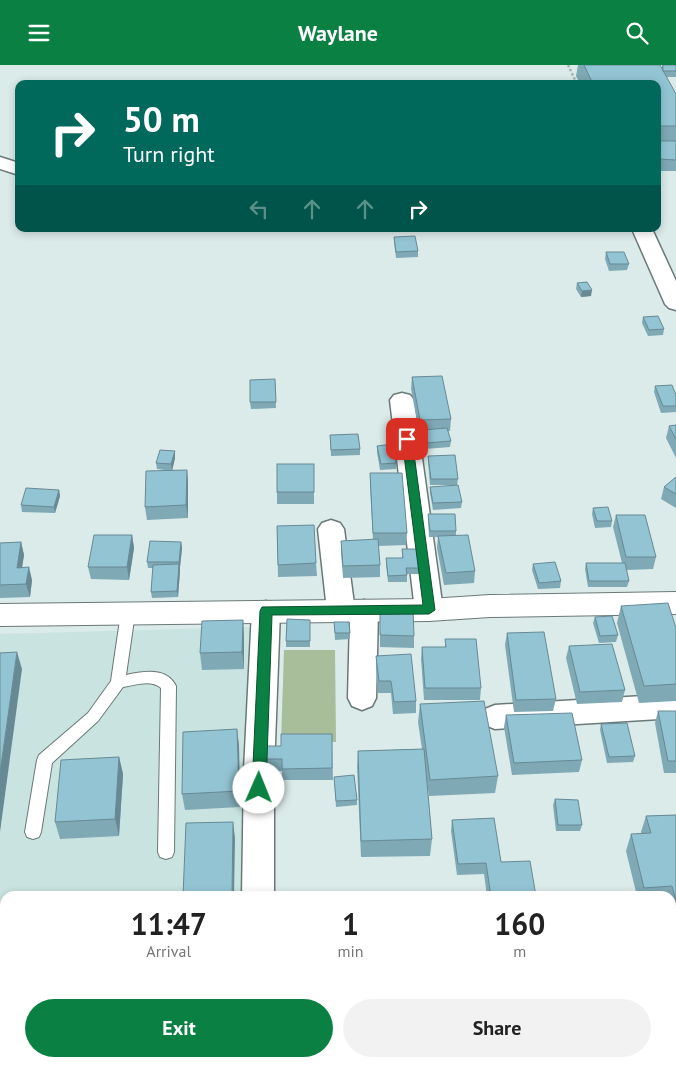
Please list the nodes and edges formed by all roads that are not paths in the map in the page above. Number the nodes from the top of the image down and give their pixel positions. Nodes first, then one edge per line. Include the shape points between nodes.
1 (0, 163) edge
2 (15, 168) edge
3 (643, 232) edge
4 (676, 304) edge
5 (402, 400) dead end
6 (331, 529) dead end
7 (676, 603) edge
8 (353, 610) junction
9 (429, 610) junction
10 (266, 611) junction
11 (128, 613) junction
12 (0, 615) edge
13 (118, 682) junction
14 (362, 698) dead end
15 (676, 706) edge
16 (495, 717) dead end
17 (33, 832) dead end
18 (166, 851) dead end
19 (258, 891) edge

1 - 2 street
3 - 4 street
5 - 9 street
6 - 8 street
7 - 9 street
8 - 9 street
8 - 10 street
8 - 14 street
10 - 11 street
10 - 19 street
11 - 12 street
11 - 13 lane
13 - 17 lane via 93,717 45,760
13 - 18 lane via 158,677 169,686
15 - 16 street

